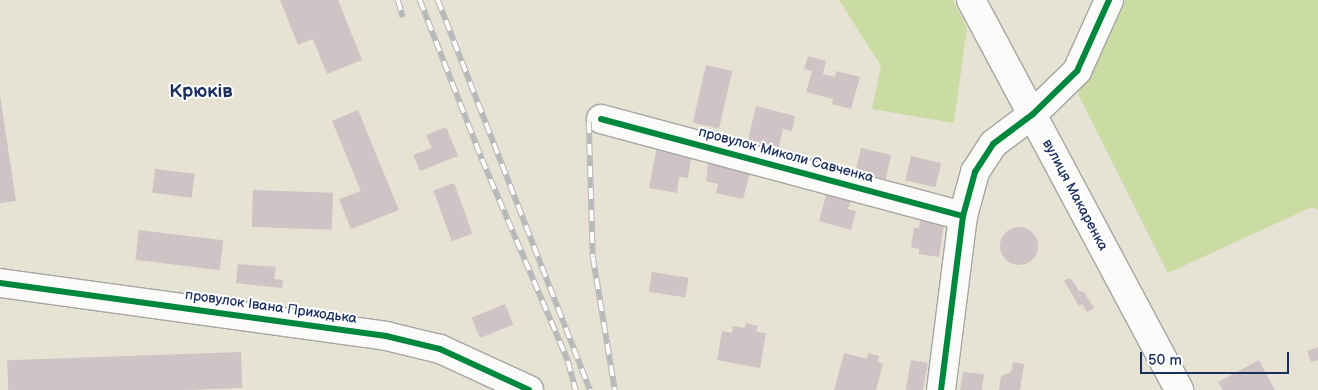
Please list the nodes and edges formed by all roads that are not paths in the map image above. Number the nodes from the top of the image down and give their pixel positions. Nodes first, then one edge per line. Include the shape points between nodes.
1 (971, 0) edge
2 (1109, 0) edge
3 (1033, 114) junction
4 (601, 119) dead end
5 (963, 216) junction
6 (0, 283) edge
7 (490, 380) edge
8 (529, 390) edge
9 (941, 390) edge
10 (1179, 390) edge

1 - 3 street, вулиця Макаренка
2 - 3 street via 1077,71
3 - 5 street via 1004,134 982,156 968,190
3 - 10 street, вулиця Макаренка
4 - 5 street, провулок Миколи Савченка
5 - 9 street
6 - 7 street, провулок Івана Приходька via 386,336 440,349
7 - 8 street, провулок Івана Приходька

